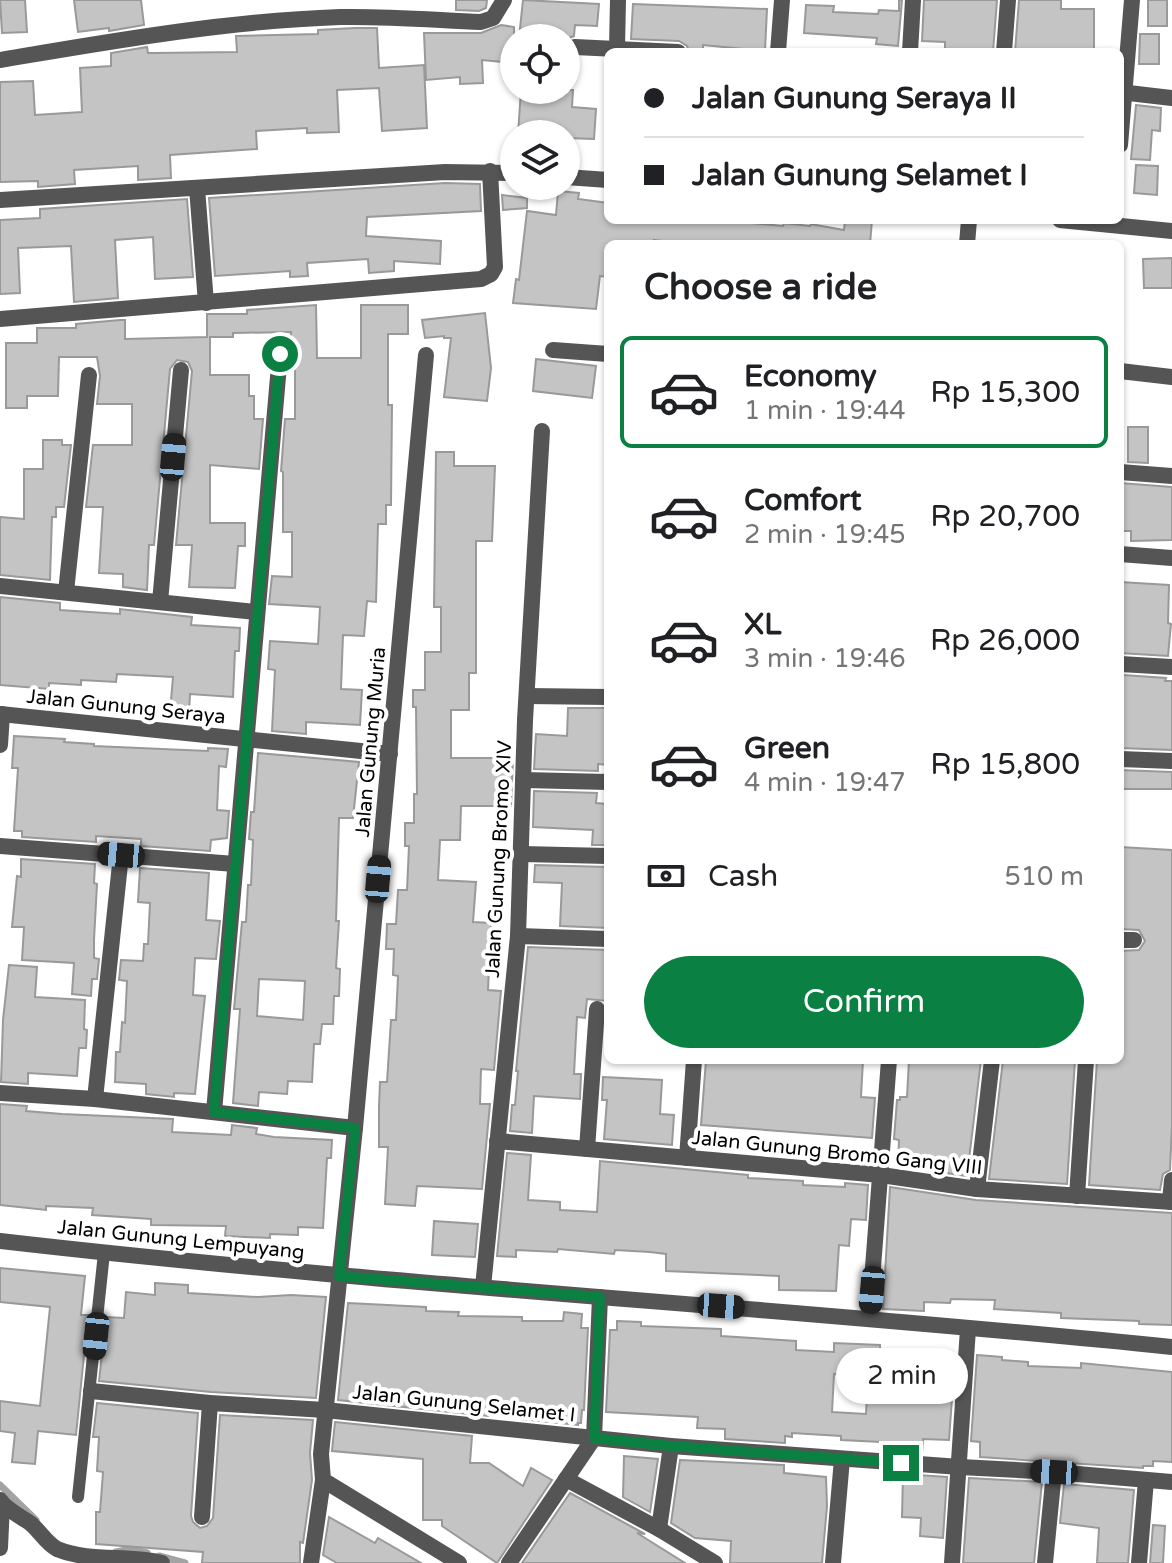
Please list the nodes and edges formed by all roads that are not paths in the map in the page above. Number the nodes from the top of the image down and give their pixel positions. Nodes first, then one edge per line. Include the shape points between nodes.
1 (504, 0) edge
2 (618, 0) edge
3 (782, 0) edge
4 (913, 0) edge
5 (1008, 0) edge
6 (1132, 0) edge
7 (580, 47) edge
8 (617, 48) joint
9 (778, 48) edge
10 (910, 48) edge
11 (1004, 48) edge
12 (0, 60) edge
13 (1124, 74) edge
14 (1124, 92) edge
15 (1172, 98) edge
16 (490, 171) junction
17 (500, 172) edge
18 (580, 178) edge
19 (604, 180) edge
20 (197, 188) junction
21 (0, 200) edge
22 (1120, 224) edge
23 (1172, 231) edge
24 (206, 303) junction
25 (0, 319) edge
26 (553, 350) dead end
27 (280, 354) dead end
28 (604, 354) edge
29 (426, 355) dead end
30 (181, 370) dead end
31 (1124, 371) edge
32 (89, 375) dead end
33 (1172, 377) edge
34 (542, 431) dead end
35 (1124, 472) edge
36 (1172, 476) edge
37 (1124, 554) edge
38 (1172, 558) edge
39 (0, 586) edge
40 (66, 592) junction
41 (160, 602) junction
42 (256, 612) junction
43 (1124, 664) edge
44 (1172, 667) edge
45 (527, 696) junction
46 (604, 697) edge
47 (1, 714) edge
48 (246, 739) junction
49 (0, 745) edge
50 (390, 754) junction
51 (1124, 759) edge
52 (1172, 761) edge
53 (523, 780) junction
54 (604, 782) edge
55 (0, 846) edge
56 (522, 854) junction
57 (121, 855) junction
58 (604, 856) edge
59 (235, 864) junction
60 (518, 936) junction
61 (604, 939) edge
62 (597, 1009) dead end
63 (694, 1064) edge
64 (889, 1064) edge
65 (992, 1064) edge
66 (1086, 1064) edge
67 (0, 1093) edge
68 (95, 1099) junction
69 (214, 1112) junction
70 (355, 1128) junction
71 (497, 1141) junction
72 (587, 1149) junction
73 (687, 1158) junction
74 (881, 1175) junction
75 (1172, 1180) edge
76 (977, 1189) junction
77 (1077, 1196) junction
78 (1171, 1202) edge
79 (0, 1241) edge
80 (104, 1253) junction
81 (339, 1276) junction
82 (483, 1287) junction
83 (600, 1297) junction
84 (869, 1319) junction
85 (968, 1329) junction
86 (1172, 1347) edge
87 (91, 1391) junction
88 (210, 1403) junction
89 (325, 1410) junction
90 (594, 1438) junction
91 (671, 1446) junction
92 (842, 1459) junction
93 (960, 1467) junction
94 (1054, 1472) junction
95 (566, 1479) junction
96 (323, 1480) junction
97 (1146, 1480) junction
98 (1172, 1482) edge
99 (78, 1497) dead end
100 (1, 1502) edge
101 (202, 1517) dead end
102 (659, 1529) junction
103 (0, 1548) edge
104 (103, 1562) edge
105 (162, 1563) edge
106 (311, 1563) edge
107 (459, 1563) edge
108 (509, 1563) edge
109 (715, 1563) edge
110 (833, 1563) edge
111 (952, 1563) edge
112 (1045, 1563) edge
113 (1139, 1563) edge

1 - 12 street via 493,18 481,22 342,17 275,21 154,34
2 - 8 street
3 - 9 street
4 - 10 street
5 - 11 street
6 - 13 street
7 - 8 street
14 - 15 street
16 - 17 street
16 - 20 street
16 - 24 street via 495,267 481,279
18 - 19 street
20 - 21 street
20 - 24 street
22 - 23 street
24 - 25 street
26 - 28 street
27 - 42 street
29 - 50 street, Jalan Gunung Muria
30 - 41 street
31 - 33 street
32 - 40 street
34 - 45 street, Jalan Gunung Bromo XIV
35 - 36 street
37 - 38 street
39 - 40 street
40 - 41 street
41 - 42 street
42 - 48 street
43 - 44 street
45 - 46 street
45 - 53 street, Jalan Gunung Bromo XIV
47 - 48 street, Jalan Gunung Seraya
47 - 49 street, Jalan Gunung Seraya
48 - 50 street, Jalan Gunung Seraya
48 - 59 street
50 - 70 street, Jalan Gunung Muria
51 - 52 street
53 - 54 street
53 - 56 street, Jalan Gunung Bromo XIV
55 - 57 street
56 - 58 street
56 - 60 street, Jalan Gunung Bromo XIV
57 - 59 street
57 - 68 street
59 - 69 street
60 - 61 street
60 - 71 street, Jalan Gunung Bromo XIV
62 - 72 street
63 - 73 street
64 - 74 street
65 - 76 street
66 - 77 street
67 - 68 street
68 - 69 street
69 - 70 street
70 - 81 street, Jalan Gunung Muria
71 - 72 street, Jalan Gunung Bromo Gang VIII
71 - 82 street, Jalan Gunung Bromo XIV
72 - 73 street, Jalan Gunung Bromo Gang VIII
73 - 74 street, Jalan Gunung Bromo Gang VIII
74 - 76 street, Jalan Gunung Bromo Gang VIII
74 - 84 street
75 - 78 street
76 - 77 street, Jalan Gunung Bromo Gang VIII
77 - 78 street, Jalan Gunung Bromo Gang VIII
79 - 80 street, Jalan Gunung Lempuyang
80 - 81 street, Jalan Gunung Lempuyang
80 - 87 lane
81 - 82 street, Jalan Gunung Lempuyang
81 - 89 street, Jalan Gunung Muria
82 - 83 street, Jalan Gunung Lempuyang
83 - 84 street, Jalan Gunung Lempuyang
83 - 90 street
84 - 85 street, Jalan Gunung Lempuyang
85 - 86 street, Jalan Gunung Lempuyang
85 - 93 street
87 - 88 street, Jalan Gunung Selamet I
87 - 99 lane
88 - 89 street, Jalan Gunung Selamet I
88 - 101 street
89 - 90 street, Jalan Gunung Selamet I
89 - 96 street, Jalan Gunung Muria
90 - 91 street, Jalan Gunung Selamet I
90 - 95 street
91 - 92 street, Jalan Gunung Selamet I
91 - 102 street
92 - 93 street, Jalan Gunung Selamet I
92 - 110 street
93 - 94 street, Jalan Gunung Selamet I
93 - 111 street
94 - 97 street, Jalan Gunung Selamet I
94 - 112 street
95 - 102 street
95 - 108 street
96 - 106 street, Jalan Gunung Muria
96 - 107 street
97 - 98 street, Jalan Gunung Selamet I
97 - 113 street
100 - 103 street
100 - 104 street via 58,1549
102 - 109 street
104 - 105 street via 131,1558

